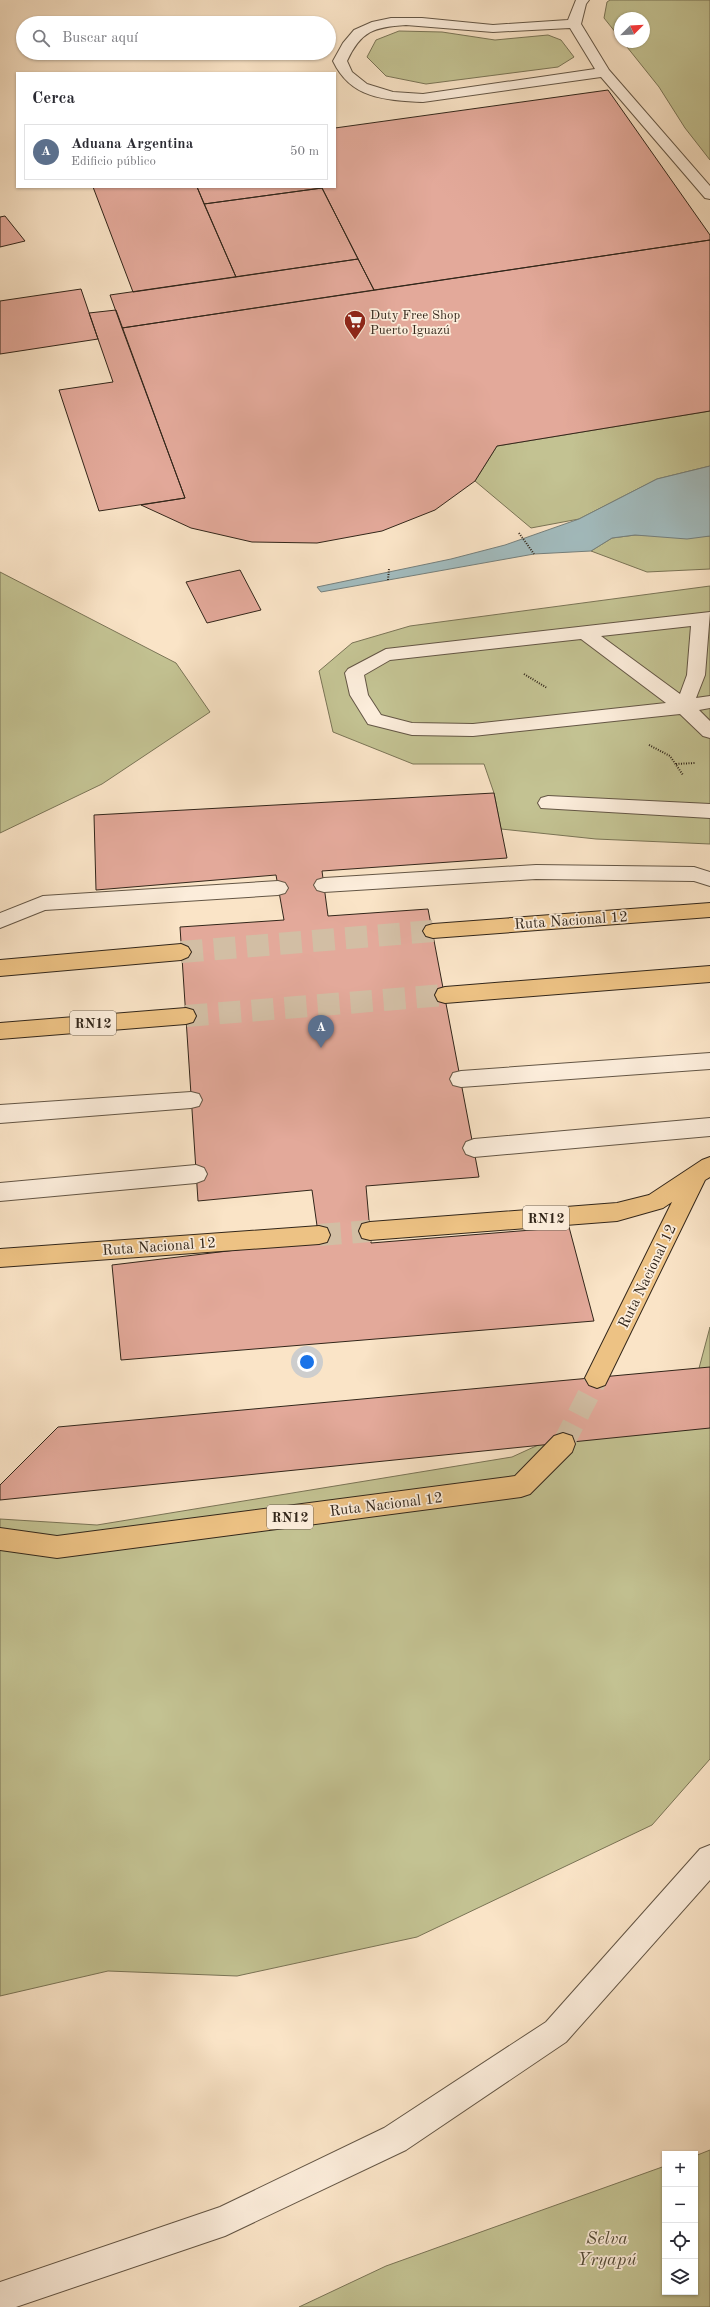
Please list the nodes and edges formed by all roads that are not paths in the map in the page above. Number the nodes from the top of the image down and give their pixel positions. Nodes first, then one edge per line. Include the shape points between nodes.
1 (583, 0) edge
2 (574, 24) junction
3 (604, 72) junction
4 (710, 195) edge
5 (705, 619) edge
6 (585, 634) junction
7 (710, 702) edge
8 (684, 707) junction
9 (710, 732) edge
10 (548, 803) dead end
11 (710, 811) edge
12 (710, 879) edge
13 (324, 885) dead end
14 (278, 888) dead end
15 (710, 910) edge
16 (0, 921) edge
17 (432, 931) tunnel mouth
18 (181, 952) tunnel mouth
19 (0, 968) edge
20 (710, 974) edge
21 (445, 995) tunnel mouth
22 (186, 1016) tunnel mouth
23 (0, 1030) edge
24 (710, 1061) edge
25 (461, 1079) dead end
26 (191, 1100) dead end
27 (0, 1114) edge
28 (710, 1127) edge
29 (474, 1148) dead end
30 (704, 1171) edge
31 (196, 1174) dead end
32 (0, 1192) edge
33 (370, 1231) tunnel mouth
34 (319, 1235) tunnel mouth
35 (0, 1258) edge
36 (597, 1378) tunnel mouth
37 (564, 1444) tunnel mouth
38 (0, 1540) edge
39 (710, 1859) edge
40 (0, 2297) edge

1 - 2 lane
2 - 3 lane
2 - 3 lane via 482,28 421,22 385,23 364,29 351,39 340,61 347,76 365,88 395,97 422,98
3 - 4 lane
5 - 6 lane
5 - 8 lane via 696,675
6 - 8 lane
6 - 8 lane via 386,655 354,673 359,695 375,720 412,729 473,730
7 - 8 lane
8 - 9 lane
10 - 11 lane
12 - 13 lane via 694,874 536,872
14 - 16 lane via 43,903
15 - 17 highway, Ruta Nacional 12
18 - 19 highway
20 - 21 highway
22 - 23 highway, RN12
24 - 25 lane
26 - 27 lane
28 - 29 lane
30 - 33 highway, Ruta Nacional 12 / RN12 via 655,1202 616,1212
30 - 36 highway, Ruta Nacional 12 / RN12
31 - 32 lane
34 - 35 highway, Ruta Nacional 12
37 - 38 highway, Ruta Nacional 12 / RN12 via 521,1486 57,1547
39 - 40 lane via 556,2032 395,2140 224,2221

